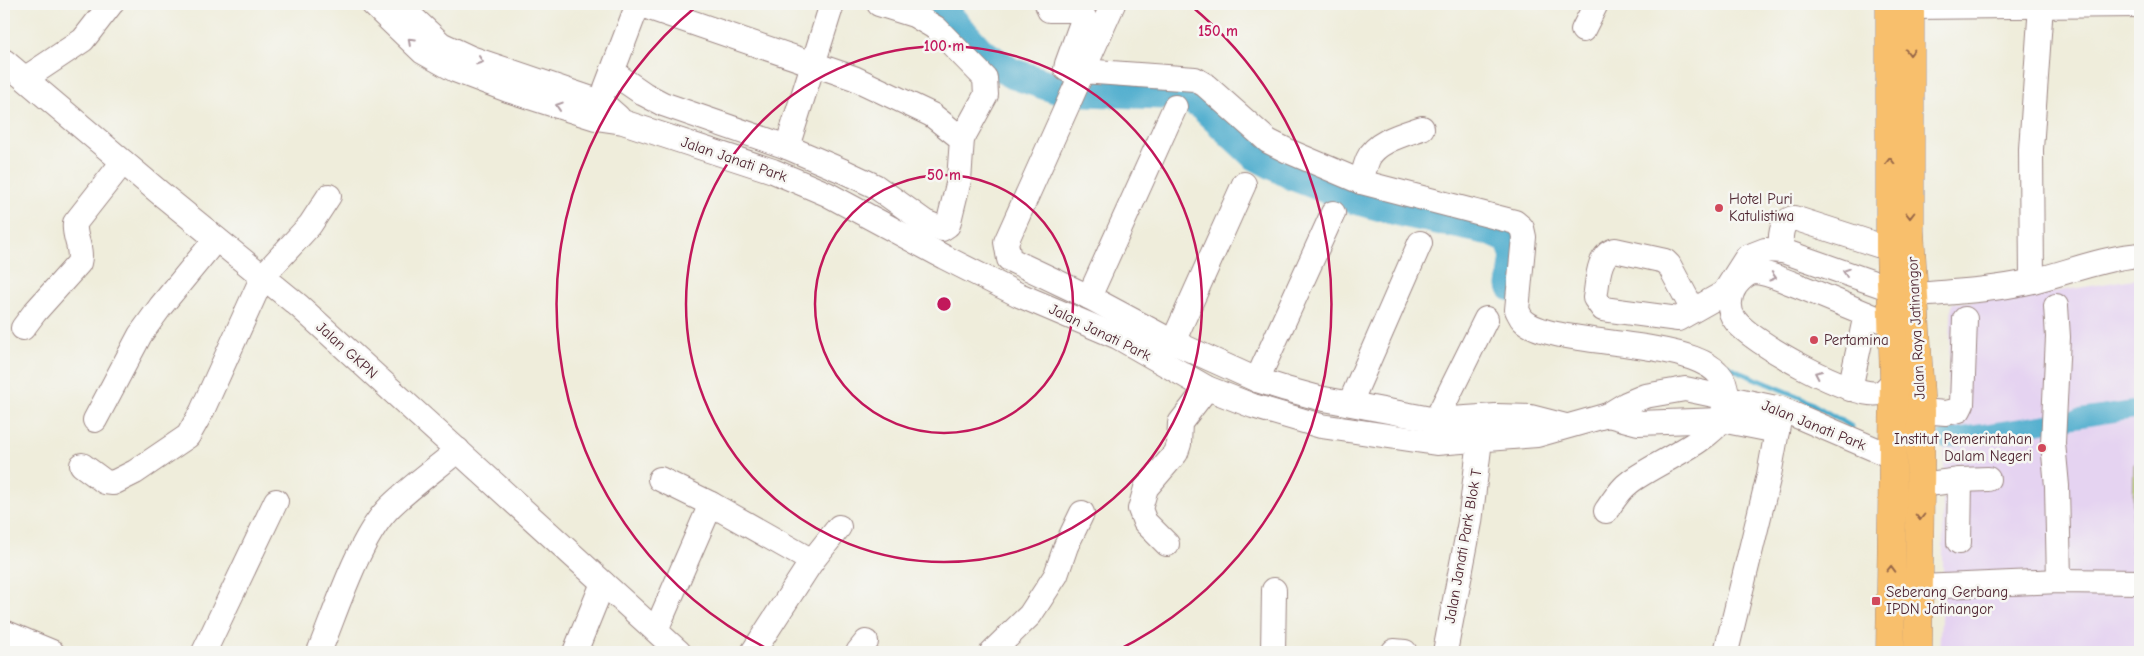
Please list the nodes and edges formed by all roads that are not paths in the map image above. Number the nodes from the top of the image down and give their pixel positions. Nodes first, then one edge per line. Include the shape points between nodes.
1 (110, 4) edge
2 (372, 4) edge
3 (398, 4) edge
4 (638, 4) edge
5 (832, 4) edge
6 (879, 4) edge
7 (1047, 4) edge
8 (1113, 4) edge
9 (1596, 4) edge
10 (2099, 4) edge
11 (1903, 5) edge
12 (2041, 5) junction
13 (2140, 5) edge
14 (1583, 30) dead end
15 (4, 61) edge
16 (814, 64) junction
17 (612, 72) junction
18 (26, 78) junction
19 (1078, 82) junction
20 (1175, 107) dead end
21 (599, 110) junction
22 (1422, 128) dead end
23 (962, 139) junction
24 (786, 147) junction
25 (123, 162) junction
26 (1361, 182) junction
27 (1244, 184) dead end
28 (329, 196) dead end
29 (1333, 213) dead end
30 (216, 239) junction
31 (1420, 243) dead end
32 (1890, 249) junction
33 (1791, 254) junction
34 (2140, 255) edge
35 (263, 276) junction
36 (2032, 281) junction
37 (1903, 292) junction
38 (1089, 297) junction
39 (2056, 306) dead end
40 (1693, 310) dead end
41 (1866, 314) junction
42 (1486, 319) dead end
43 (1965, 319) dead end
44 (1894, 325) junction
45 (23, 328) dead end
46 (1173, 342) junction
47 (1257, 380) junction
48 (1921, 380) junction
49 (1894, 381) junction
50 (1206, 388) junction
51 (1850, 389) junction
52 (1726, 396) junction
53 (1350, 403) junction
54 (1921, 412) junction
55 (1608, 415) junction
56 (95, 420) dead end
57 (1436, 420) junction
58 (1721, 420) junction
59 (1779, 420) junction
60 (1566, 426) junction
61 (1480, 440) junction
62 (458, 450) junction
63 (1893, 457) junction
64 (82, 465) dead end
65 (660, 479) dead end
66 (1988, 479) dead end
67 (1960, 480) junction
68 (1920, 485) junction
69 (276, 501) dead end
70 (711, 504) junction
71 (1606, 511) dead end
72 (1082, 513) dead end
73 (839, 527) dead end
74 (1959, 542) dead end
75 (1167, 544) dead end
76 (812, 562) junction
77 (2059, 581) junction
78 (2140, 582) edge
79 (603, 583) junction
80 (1920, 587) junction
81 (1274, 590) dead end
82 (656, 630) junction
83 (4, 632) edge
84 (52, 652) edge
85 (204, 652) edge
86 (319, 652) edge
87 (575, 652) edge
88 (679, 652) edge
89 (753, 652) edge
90 (992, 652) edge
91 (1273, 652) edge
92 (1445, 652) edge
93 (1726, 652) edge
94 (1890, 652) edge
95 (1918, 652) edge

1 - 18 street via 83,40
21 -> 2 street, Jalan Janati Park via 508,90 455,70 423,52
3 -> 21 street via 441,44
4 - 16 street
4 - 17 street
5 - 16 street
6 - 23 street via 914,15 936,28 985,78 986,95
7 - 19 street via 1049,10 1073,10 1084,17 1066,69
8 - 19 street
9 - 14 street
10 - 12 street
10 - 13 street
11 - 12 street
32 -> 11 highway, Jalan Raya Jatinangor
11 -> 37 highway, Jalan Raya Jatinangor via 1910,231
12 - 36 street via 2031,148
15 - 18 street, Jalan GKPN
16 - 23 street via 854,78 932,115
16 - 24 street
17 - 21 street
17 - 24 street via 663,104
18 - 25 street, Jalan GKPN
19 - 26 street via 1195,79 1268,141
19 - 38 street via 1006,242 1010,259
20 - 38 street
21 - 50 street, Jalan Janati Park via 623,122 773,171 827,194 988,280 1118,336
22 - 26 street via 1382,145 1368,158
23 - 24 street via 959,180 948,225 942,229 925,222 875,186
25 - 30 street, Jalan GKPN
25 - 45 street via 75,223 74,231 81,253 78,263
26 - 52 street via 1515,222 1522,228 1524,237 1517,310 1522,320 1555,334 1632,345 1696,360 1720,374
27 - 46 street
28 - 35 street via 310,225
29 - 47 street
30 - 35 street, Jalan GKPN
30 - 56 street via 140,335
31 - 53 street
32 - 33 street via 1809,223
32 - 37 highway, Jalan Raya Jatinangor
37 -> 33 street
33 - 40 street via 1764,250 1747,257 1724,293
34 - 36 street via 2118,257
35 - 62 street, Jalan GKPN
35 - 64 street via 188,436 113,484
36 - 37 street via 1973,290
37 - 44 highway, Jalan Raya Jatinangor
37 - 48 highway, Jalan Raya Jatinangor
38 - 46 street
39 - 77 street via 2058,337 2053,442
41 - 44 street
41 - 51 street
51 -> 41 street via 1760,342 1735,321 1730,310 1730,297 1739,282 1747,274 1755,272 1813,291
42 - 57 street
43 - 54 street via 1962,404 1959,410 1946,413
44 - 49 highway, Jalan Raya Jatinangor
46 - 47 street
47 - 53 street via 1319,398
48 - 49 highway
48 - 54 highway, Jalan Raya Jatinangor
49 - 51 street via 1879,393
49 - 63 highway, Jalan Raya Jatinangor
50 - 61 street, Jalan Janati Park via 1321,426 1436,443
50 - 75 street via 1180,423 1176,453 1146,488 1140,509 1145,522
52 - 55 street, Jalan Janati Park via 1685,389 1645,396
52 - 58 street
52 - 59 street, Jalan Janati Park
53 - 57 street
54 - 68 highway, Jalan Raya Jatinangor
55 - 58 street via 1638,423
55 - 60 street, Jalan Janati Park
57 - 60 street via 1531,417
58 - 59 street
58 - 71 street via 1696,442 1629,482
59 - 63 street, Jalan Janati Park
59 - 93 street via 1769,476
60 - 61 street, Jalan Janati Park via 1538,435
61 - 92 street, Jalan Janati Park Blok T via 1470,522
62 - 79 street, Jalan GKPN
62 - 86 street via 388,509 377,523 356,562
94 -> 63 highway, Jalan Raya Jatinangor
65 - 70 street
66 - 67 street
67 - 68 street
67 - 74 street
68 -> 80 highway, Jalan Raya Jatinangor
69 - 85 street
70 - 76 street
70 - 82 street
72 - 90 street via 1056,575 1030,615
73 - 76 street
76 - 89 street
77 - 78 street
77 - 80 street
79 - 82 street, Jalan GKPN
79 - 87 street
80 - 95 highway, Jalan Raya Jatinangor
81 - 91 street
82 - 88 street, Jalan GKPN
83 - 84 street

